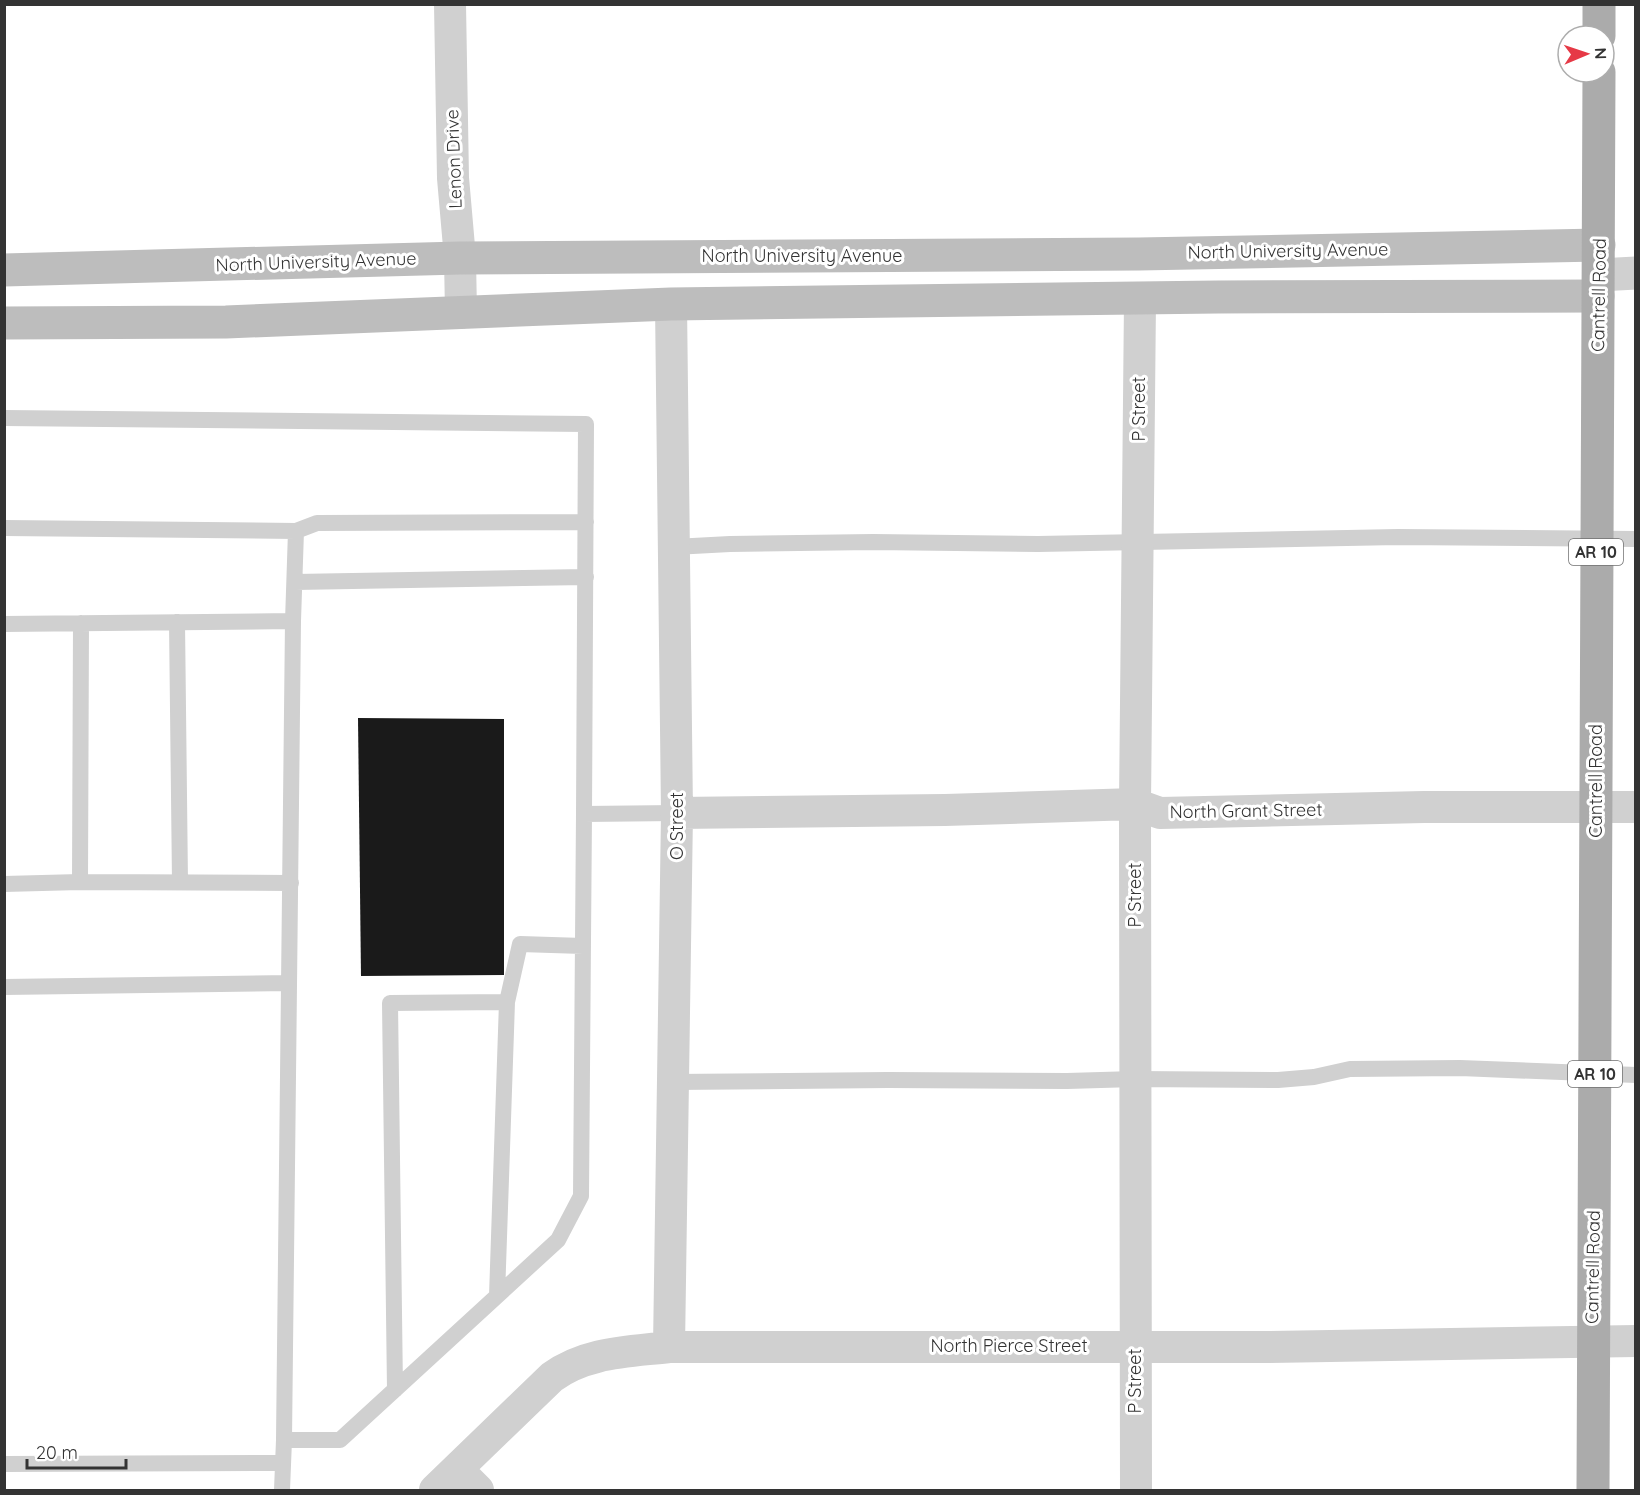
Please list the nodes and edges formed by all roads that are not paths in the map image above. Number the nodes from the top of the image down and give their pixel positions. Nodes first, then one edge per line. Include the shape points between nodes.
1 (450, 4) edge
2 (1599, 4) edge
3 (1599, 24) edge
4 (1599, 84) edge
5 (460, 258) junction
6 (4, 270) edge
7 (1599, 272) junction
8 (1635, 273) edge
9 (1140, 300) junction
10 (671, 304) junction
11 (461, 314) junction
12 (4, 323) edge
13 (4, 418) edge
14 (586, 522) junction
15 (4, 528) edge
16 (296, 531) junction
17 (1596, 539) junction
18 (1635, 539) edge
19 (1138, 541) junction
20 (674, 547) junction
21 (586, 577) junction
22 (295, 582) junction
23 (294, 621) junction
24 (177, 622) junction
25 (4, 624) edge
26 (81, 624) junction
27 (1135, 804) junction
28 (1595, 807) junction
29 (1635, 807) edge
30 (677, 813) junction
31 (584, 814) junction
32 (80, 882) junction
33 (180, 882) junction
34 (291, 883) junction
35 (4, 884) edge
36 (583, 946) junction
37 (289, 983) junction
38 (4, 987) edge
39 (507, 1002) junction
40 (1595, 1075) junction
41 (1635, 1075) edge
42 (1135, 1079) junction
43 (672, 1082) junction
44 (497, 1296) junction
45 (1593, 1341) junction
46 (1635, 1341) edge
47 (1135, 1346) junction
48 (669, 1347) junction
49 (395, 1390) junction
50 (284, 1440) junction
51 (283, 1463) junction
52 (4, 1464) edge
53 (457, 1484) edge
54 (282, 1491) edge
55 (1136, 1491) edge
56 (1593, 1491) edge

1 - 5 street, Lenon Drive via 453,178
2 - 3 main road
4 - 7 main road, Cantrell Road / AR 10
5 - 6 main road, North University Avenue
5 - 7 main road, North University Avenue via 1127,254
5 - 11 street, Lenon Drive
7 - 8 street, North University Avenue
7 - 9 main road, North University Avenue
7 - 17 main road, Cantrell Road / AR 10
9 - 10 main road, North University Avenue
9 - 19 street, P Street
10 - 11 main road, North University Avenue
10 - 20 street, O Street
11 - 12 main road, North University Avenue via 226,322
13 - 14 lane via 586,423
14 - 16 lane via 317,523
14 - 21 lane
15 - 16 lane
16 - 22 lane
17 - 18 lane
17 - 19 lane
17 - 28 main road, Cantrell Road / AR 10
19 - 20 lane
19 - 27 street, P Street
20 - 30 street, O Street
21 - 22 lane
21 - 31 lane
22 - 23 lane
23 - 24 lane
23 - 34 lane
24 - 26 lane
24 - 33 lane
25 - 26 lane
26 - 32 lane
27 - 28 street, North Grant Street via 1160,813
27 - 30 street, North Grant Street
27 - 42 street, P Street
28 - 29 street, North Grant Street
28 - 40 main road, Cantrell Road / AR 10
30 - 31 lane
30 - 43 street, O Street
31 - 36 lane
32 - 33 lane
32 - 35 lane
33 - 34 lane
34 - 37 lane
36 - 39 lane via 520,944
36 - 44 lane via 580,1196 558,1240
37 - 38 lane
37 - 50 lane
39 - 44 lane
39 - 49 lane via 390,1003
40 - 41 lane
40 - 42 lane via 1438,1068 1350,1069 1278,1080
40 - 45 main road, Cantrell Road / AR 10
42 - 43 lane
42 - 47 street, P Street
43 - 48 street, O Street
44 - 49 lane
45 - 46 street, North Pierce Street
45 - 47 street, North Pierce Street
45 - 56 main road, Cantrell Road / AR 10
47 - 48 street, North Pierce Street
47 - 55 street, P Street
48 - 53 street, North Pierce Street via 598,1356 566,1367 552,1377
49 - 50 lane via 340,1440
50 - 51 lane
51 - 52 lane
51 - 54 lane

